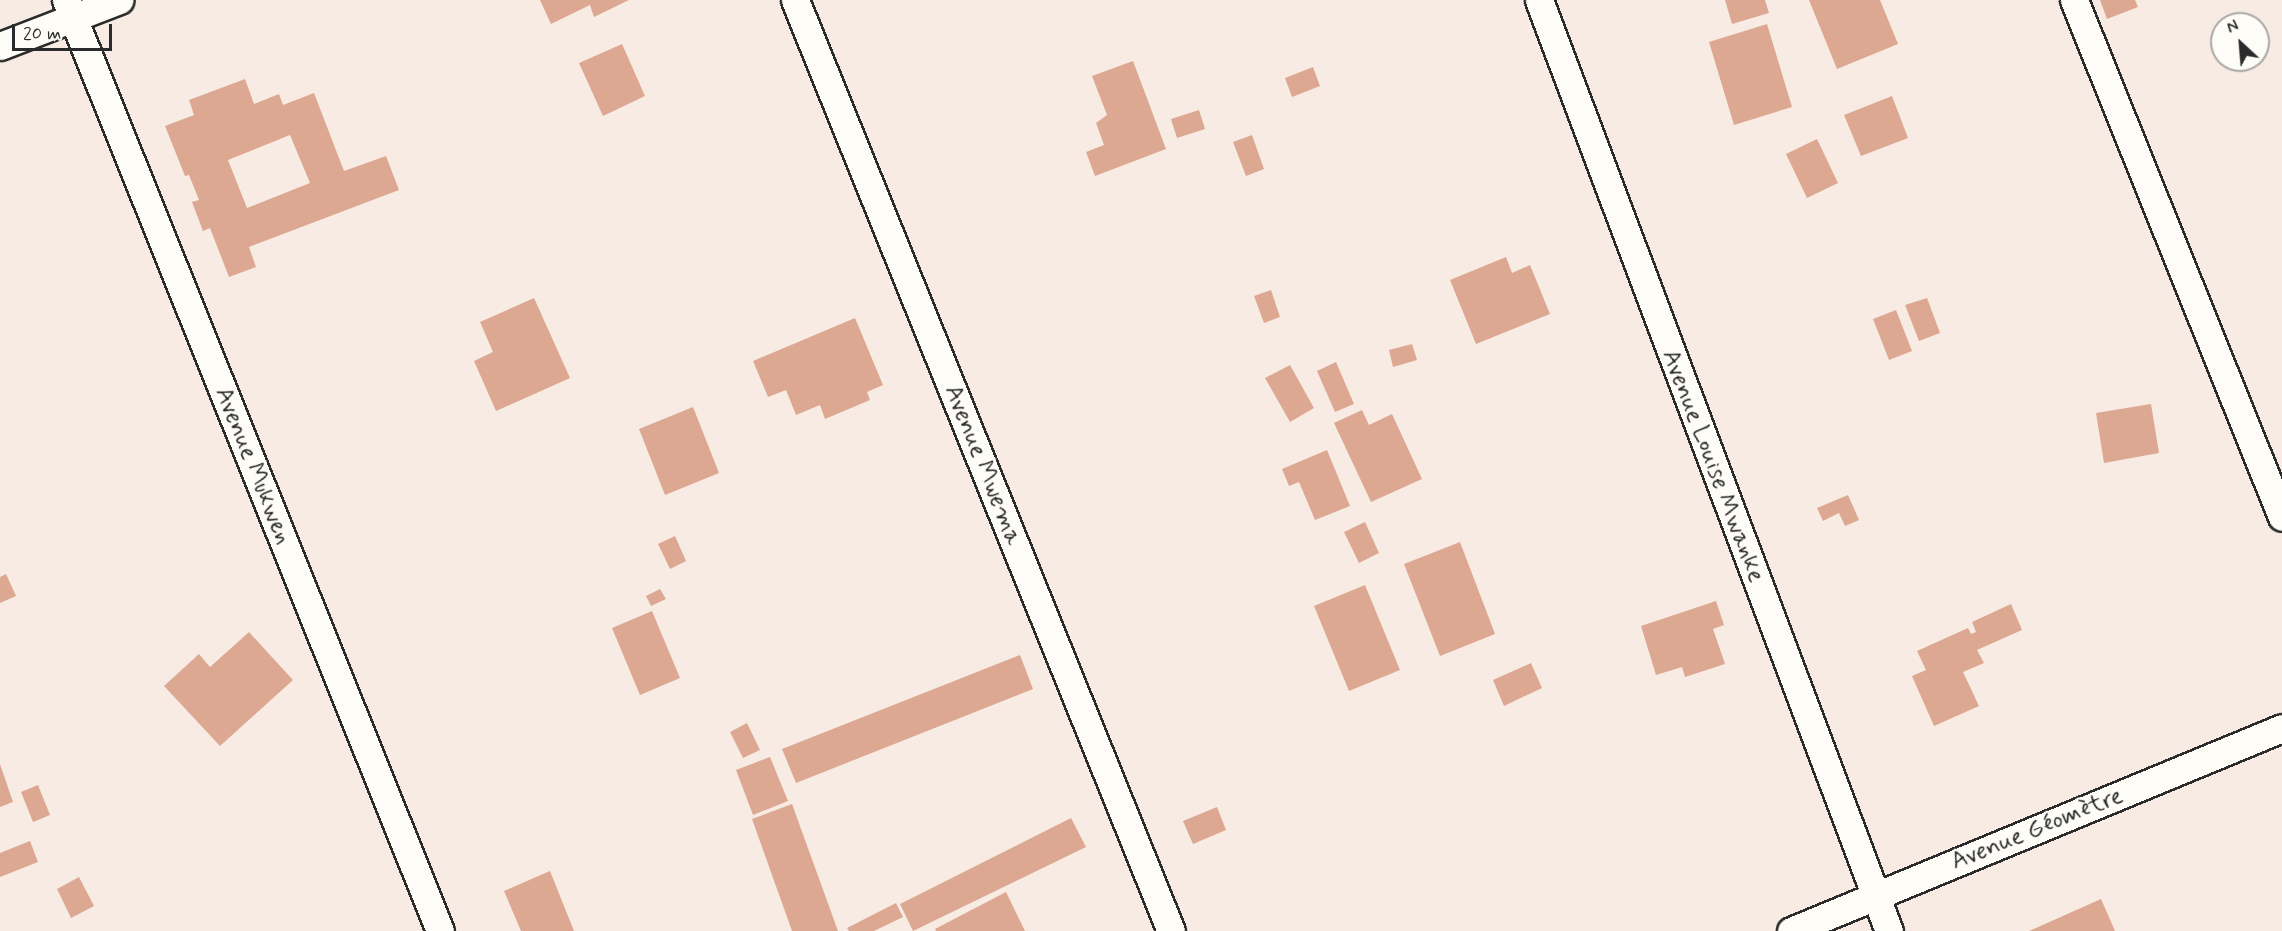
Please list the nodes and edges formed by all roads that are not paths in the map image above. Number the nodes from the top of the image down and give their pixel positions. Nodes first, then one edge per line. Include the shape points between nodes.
1 (119, 0) edge
2 (795, 0) edge
3 (1539, 0) edge
4 (2074, 0) edge
5 (69, 9) edge
6 (0, 46) edge
7 (2282, 517) edge
8 (2282, 728) edge
9 (1875, 896) junction
10 (440, 931) edge
11 (1171, 931) edge
12 (1791, 931) edge
13 (1889, 931) edge

1 - 5 street
2 - 11 street, Avenue Mwema
3 - 9 street, Avenue Louise Mwanke
4 - 7 street
5 - 6 street
5 - 10 street, Avenue Mukwen
8 - 9 street, Avenue Géomètre
9 - 12 street, Avenue Géomètre
9 - 13 street, Avenue Louise Mwanke

